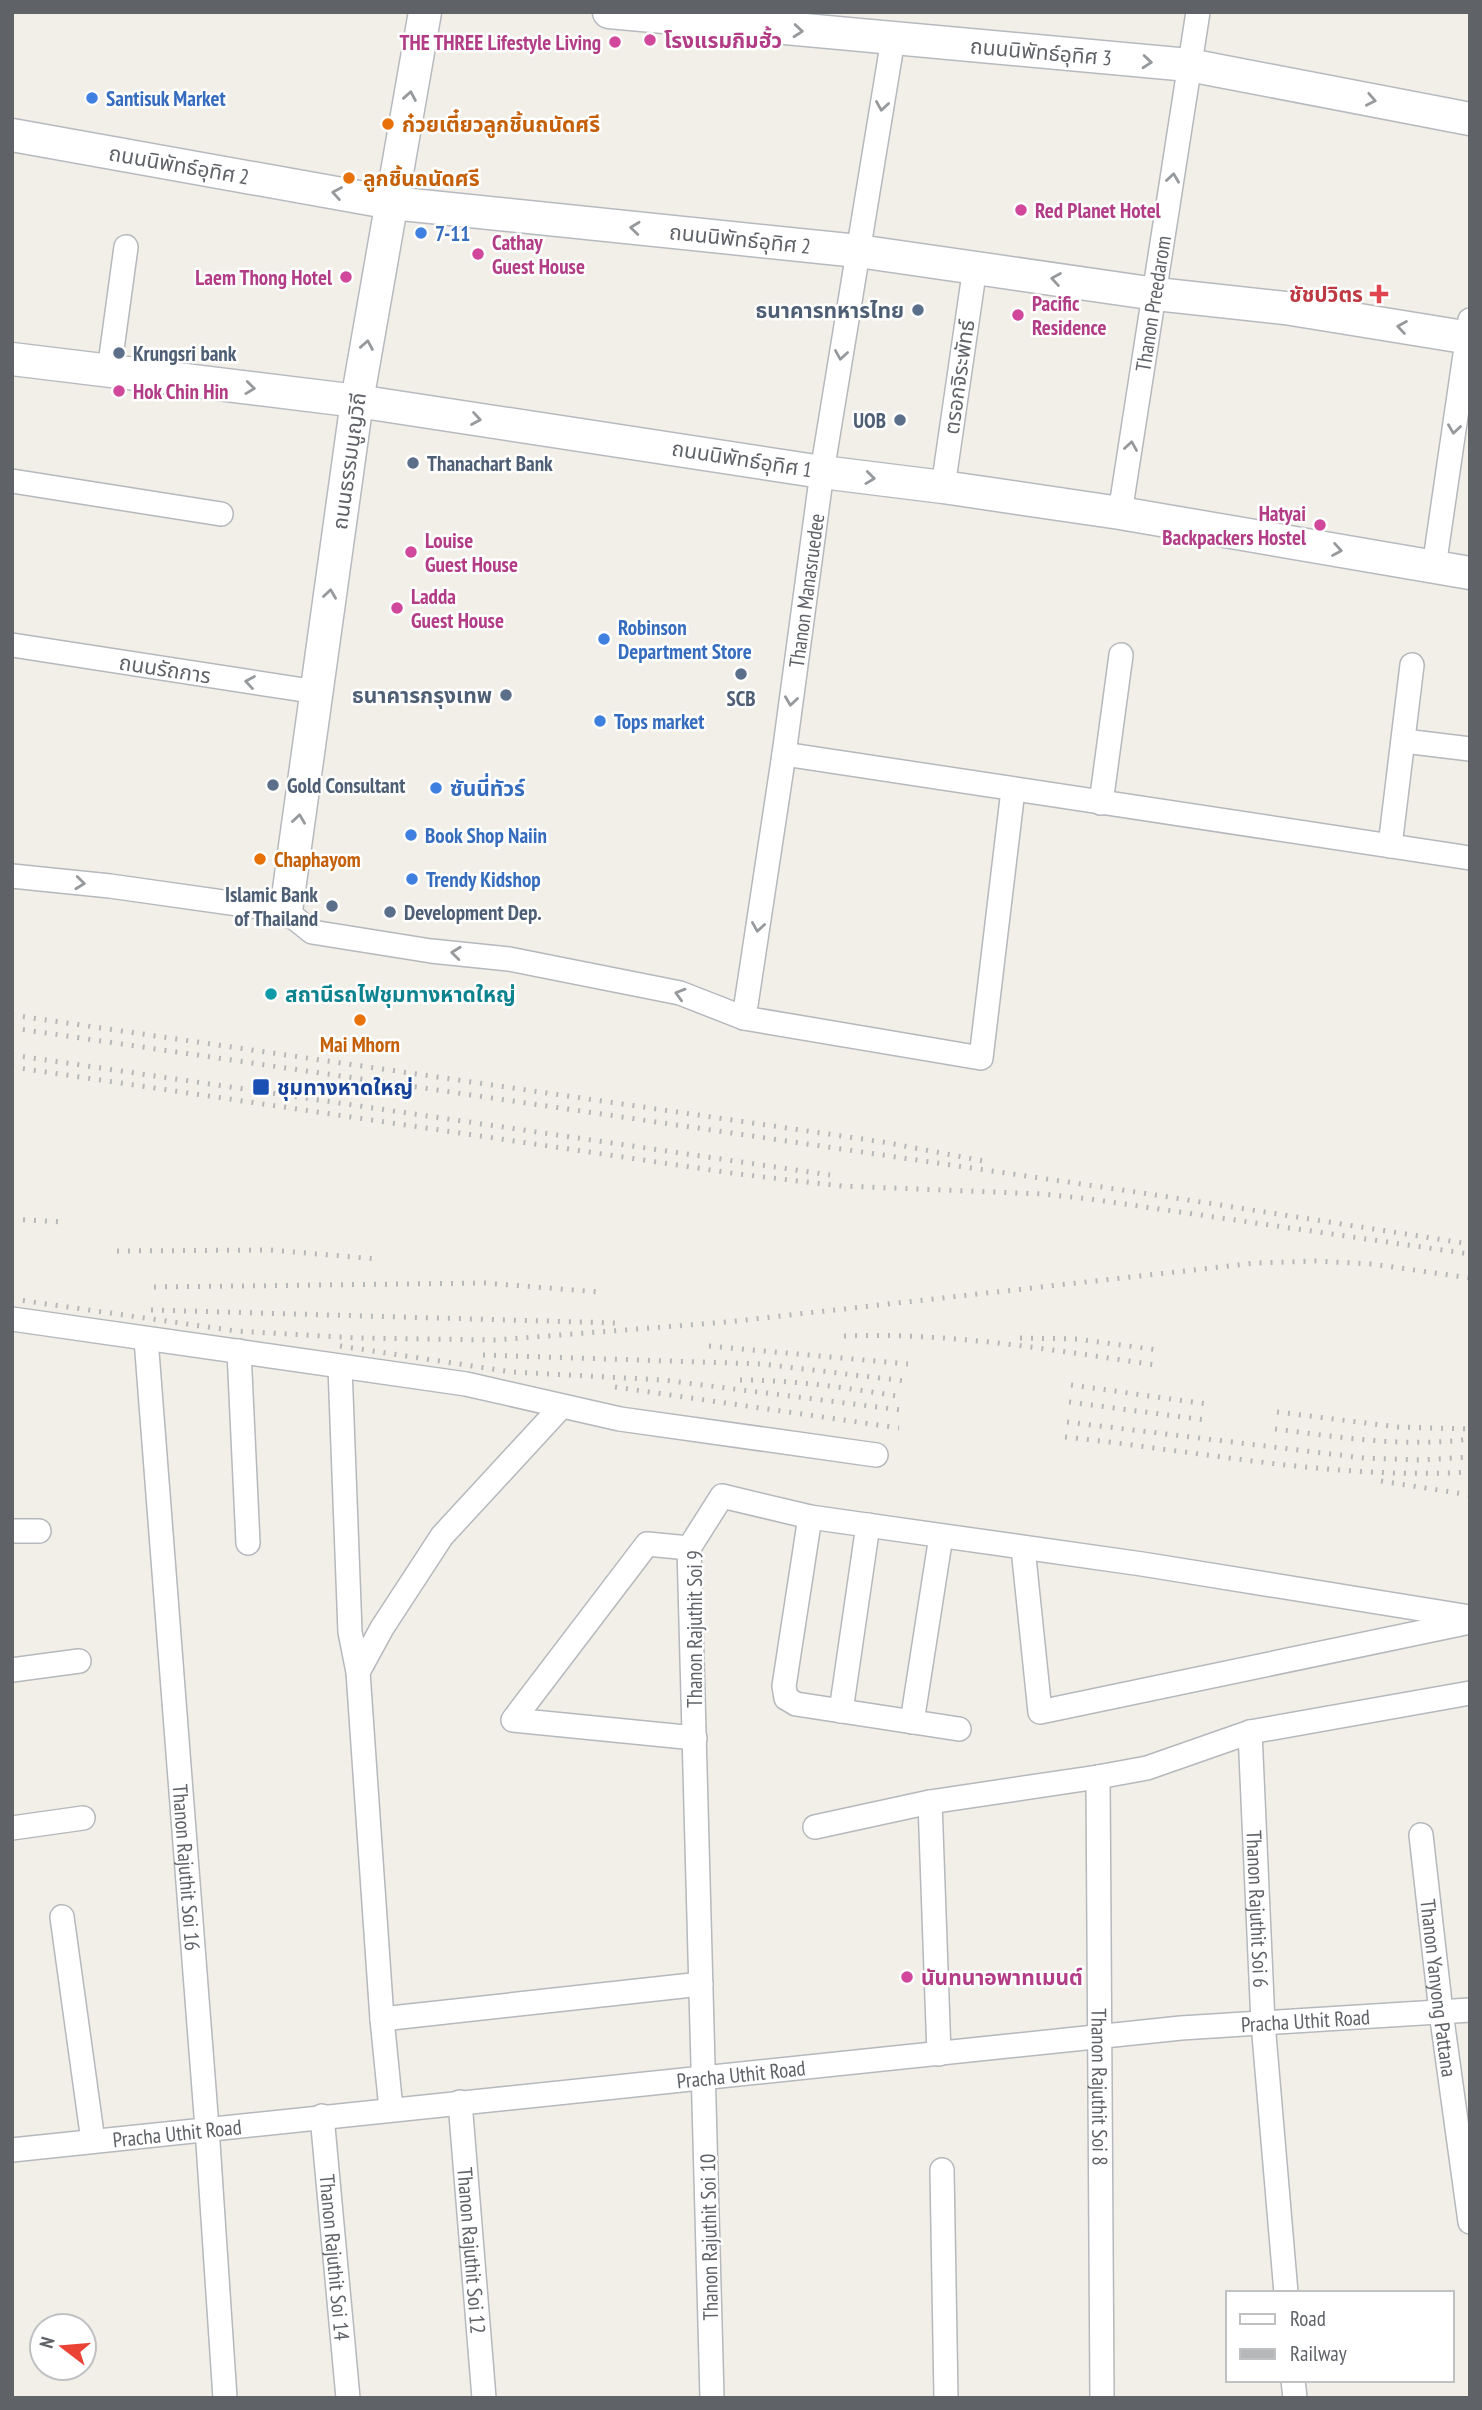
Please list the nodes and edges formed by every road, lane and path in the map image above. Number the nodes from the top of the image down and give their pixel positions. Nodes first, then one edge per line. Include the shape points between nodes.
1 (425, 12) edge
2 (608, 12) edge
3 (1198, 12) edge
4 (671, 16) edge
5 (893, 39) junction
6 (1189, 65) junction
7 (1470, 119) edge
8 (12, 135) edge
9 (392, 204) junction
10 (126, 247) dead end
11 (858, 251) junction
12 (975, 267) junction
13 (1156, 294) junction
14 (1469, 332) edge
15 (12, 359) edge
16 (110, 371) junction
17 (357, 401) junction
18 (822, 471) junction
19 (12, 481) edge
20 (943, 486) junction
21 (1120, 513) junction
22 (221, 514) dead end
23 (1434, 567) junction
24 (1470, 573) edge
25 (12, 645) edge
26 (1121, 655) dead end
27 (1412, 665) dead end
28 (317, 692) junction
29 (1404, 741) junction
30 (1470, 748) edge
31 (784, 754) junction
32 (1013, 790) junction
33 (1101, 803) junction
34 (1390, 846) junction
35 (1470, 858) edge
36 (12, 876) edge
37 (286, 911) junction
38 (744, 1018) junction
39 (12, 1319) edge
40 (146, 1339) junction
41 (239, 1351) junction
42 (340, 1367) junction
43 (561, 1407) junction
44 (876, 1455) dead end
45 (810, 1517) junction
46 (868, 1525) junction
47 (12, 1531) edge
48 (39, 1531) dead end
49 (941, 1536) junction
50 (248, 1543) dead end
51 (689, 1548) junction
52 (1023, 1548) junction
53 (1470, 1619) edge
54 (79, 1661) dead end
55 (12, 1670) edge
56 (358, 1672) junction
57 (1470, 1693) edge
58 (841, 1711) junction
59 (912, 1722) junction
60 (959, 1729) dead end
61 (1250, 1732) junction
62 (695, 1738) junction
63 (1098, 1777) junction
64 (930, 1802) junction
65 (83, 1818) dead end
66 (12, 1828) edge
67 (815, 1828) dead end
68 (1421, 1835) dead end
69 (62, 1917) dead end
70 (701, 1984) junction
71 (1470, 2010) edge
72 (1441, 2012) junction
73 (382, 2019) junction
74 (1263, 2023) junction
75 (1099, 2036) junction
76 (939, 2054) junction
77 (706, 2077) junction
78 (460, 2102) junction
79 (391, 2109) junction
80 (322, 2116) junction
81 (207, 2128) junction
82 (93, 2141) junction
83 (12, 2150) edge
84 (942, 2170) dead end
85 (1470, 2222) edge
86 (1286, 2291) edge
87 (225, 2398) edge
88 (348, 2398) edge
89 (484, 2398) edge
90 (712, 2398) edge
91 (946, 2398) edge
92 (1102, 2398) edge

9 -> 1 street, ถนนธรรมนูญวิถี
2 - 4 street, ถนนนิพัทธ์อุทิศ 3
3 - 6 street, Thanon Preedarom
4 -> 5 street, ถนนนิพัทธ์อุทิศ 3
5 -> 6 street, ถนนนิพัทธ์อุทิศ 3
5 -> 11 street, Thanon Manasruedee
6 -> 7 street, ถนนนิพัทธ์อุทิศ 3
13 -> 6 street, Thanon Preedarom
9 -> 8 street, ถนนนิพัทธ์อุทิศ 2
11 -> 9 street, ถนนนิพัทธ์อุทิศ 2
17 -> 9 street, ถนนธรรมนูญวิถี
10 - 16 street
11 - 12 street, ถนนนิพัทธ์อุทิศ 2
11 -> 18 street, Thanon Manasruedee
13 -> 12 street, ถนนนิพัทธ์อุทิศ 2
12 - 20 street, ตรอกจิระพัทธ์
14 -> 13 street, ถนนนิพัทธ์อุทิศ 2
21 -> 13 street, Thanon Preedarom
14 -> 23 street
15 - 16 street, ถนนนิพัทธ์อุทิศ 1
16 -> 17 street, ถนนนิพัทธ์อุทิศ 1
17 -> 18 street, ถนนนิพัทธ์อุทิศ 1
28 -> 17 street, ถนนธรรมนูญวิถี
18 -> 20 street, ถนนนิพัทธ์อุทิศ 1
18 -> 31 street, Thanon Manasruedee
19 - 22 street
20 - 21 street, ถนนนิพัทธ์อุทิศ 1
21 -> 23 street, ถนนนิพัทธ์อุทิศ 1
23 - 24 street, ถนนนิพัทธ์อุทิศ 1
28 -> 25 street, ถนนรัถการ
26 - 33 street
27 - 29 street
37 -> 28 street, ถนนธรรมนูญวิถี
29 - 30 street
29 - 34 street
31 - 32 street
31 -> 38 street, Thanon Manasruedee
32 - 33 street
32 - 38 street via 981,1058
33 - 34 street
34 - 35 street
36 -> 37 street
38 -> 37 street via 680,993 509,959 312,932
39 - 40 street
40 - 41 street
40 - 81 street, Thanon Rajuthit Soi 16
41 - 42 street
41 - 50 street
42 - 43 street via 466,1384
42 - 56 street via 350,1632
43 - 44 street
43 - 56 street via 442,1536
45 - 46 street, Thanon Rajuthit Soi 9
45 - 51 street, Thanon Rajuthit Soi 9 via 722,1496
45 - 58 street via 784,1692 789,1702
46 - 49 street, Thanon Rajuthit Soi 9
46 - 58 street
47 - 48 street
49 - 52 street, Thanon Rajuthit Soi 9
49 - 59 street
51 - 62 street, Thanon Rajuthit Soi 9
51 - 62 street via 647,1545 513,1720
52 - 53 street, Thanon Rajuthit Soi 9
52 - 53 street via 1040,1712
54 - 55 street
56 - 73 street
57 - 61 street
58 - 59 street
59 - 60 street
61 - 63 street via 1147,1768
61 - 74 street, Thanon Rajuthit Soi 6
62 - 70 street, Thanon Rajuthit Soi 9
63 - 64 street
63 - 75 street, Thanon Rajuthit Soi 8
64 - 67 street
64 - 76 street
65 - 66 street
68 - 72 street, Thanon Yanyong Pattana
69 - 82 street
70 - 73 street
70 - 77 street, Thanon Rajuthit Soi 9
71 - 72 street, Pracha Uthit Road
72 - 74 street, Pracha Uthit Road
72 - 85 street, Thanon Yanyong Pattana
73 - 79 street
74 - 75 street, Pracha Uthit Road
74 - 86 street, Thanon Rajuthit Soi 6
75 - 76 street, Pracha Uthit Road
75 - 92 street, Thanon Rajuthit Soi 8
76 - 77 street, Pracha Uthit Road
77 - 78 street, Pracha Uthit Road
77 - 90 street, Thanon Rajuthit Soi 10
78 - 79 street, Pracha Uthit Road
78 - 89 street, Thanon Rajuthit Soi 12
79 - 80 street, Pracha Uthit Road
80 - 81 street, Pracha Uthit Road
80 - 88 street, Thanon Rajuthit Soi 14
81 - 82 street, Pracha Uthit Road
81 - 87 street, Thanon Rajuthit Soi 16
82 - 83 street, Pracha Uthit Road
84 - 91 street

